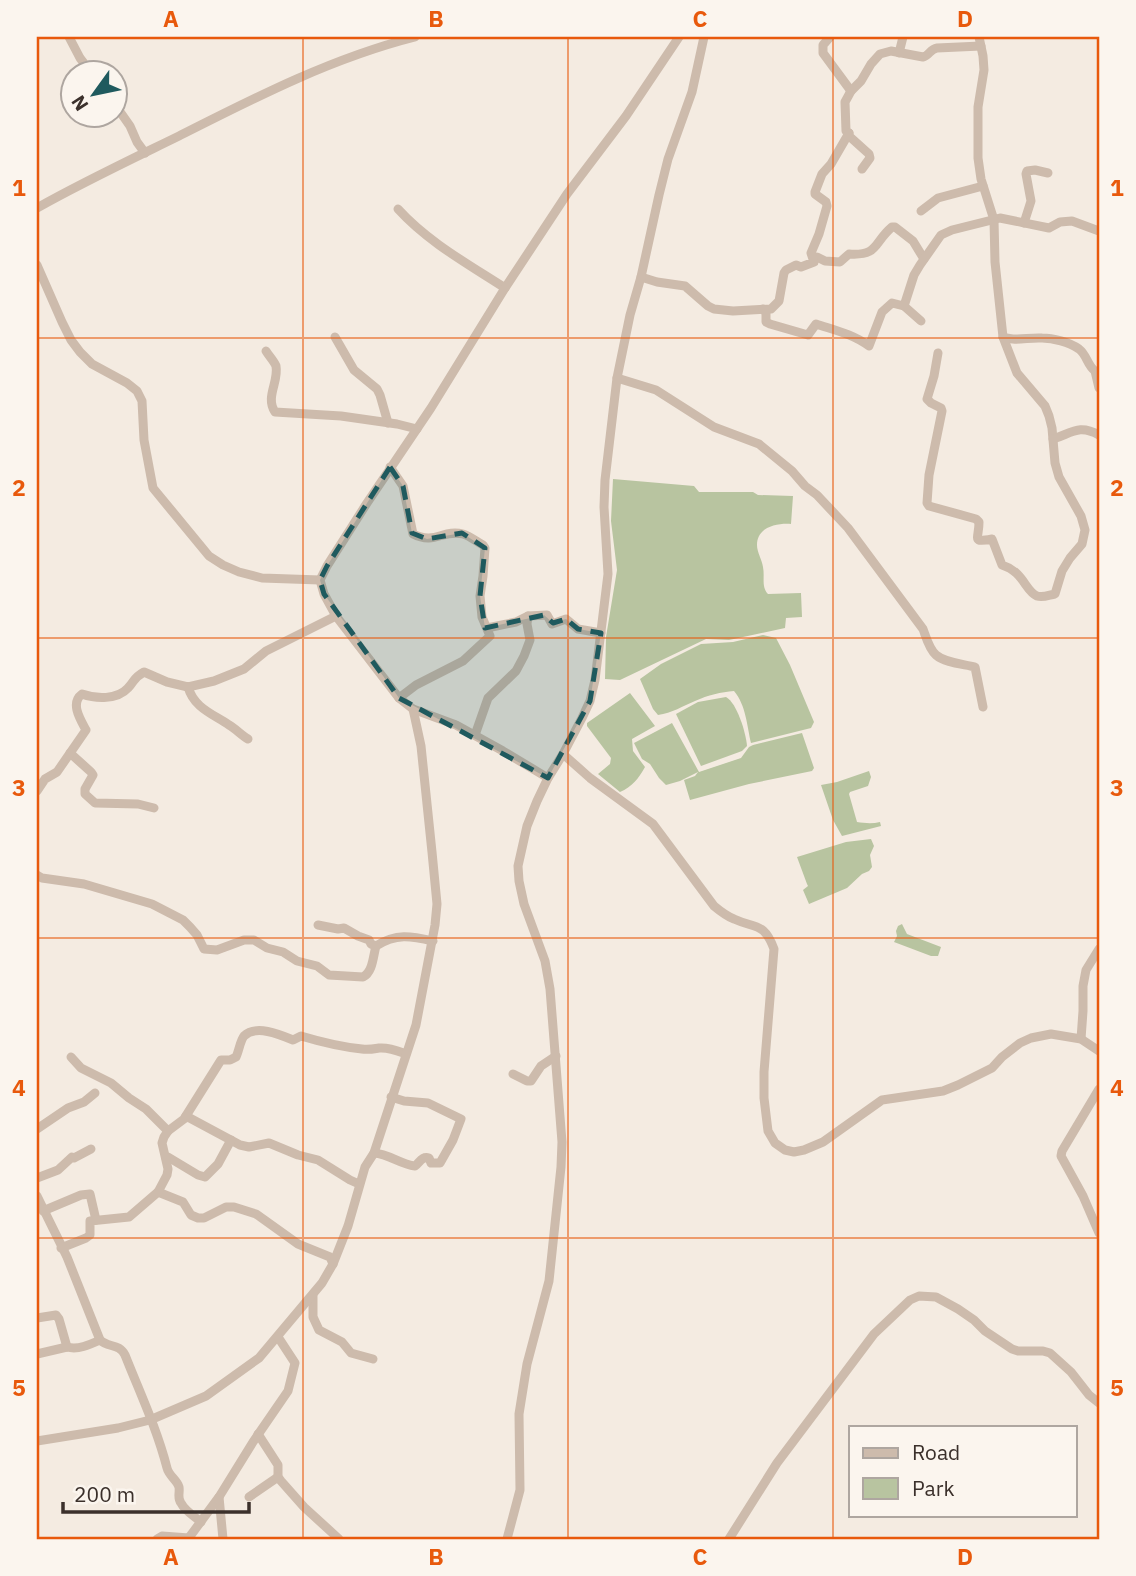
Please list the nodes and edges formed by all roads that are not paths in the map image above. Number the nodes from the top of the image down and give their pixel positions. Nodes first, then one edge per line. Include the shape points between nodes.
1 (69, 37) edge
2 (410, 37) edge
3 (679, 37) edge
4 (704, 37) edge
5 (830, 37) edge
6 (903, 37) edge
7 (980, 41) edge
8 (899, 53) junction
9 (82, 60) edge
10 (851, 91) junction
11 (130, 126) edge
12 (849, 133) junction
13 (145, 153) junction
14 (862, 169) dead end
15 (1048, 173) dead end
16 (983, 186) junction
17 (37, 208) edge
18 (398, 209) dead end
19 (921, 211) dead end
20 (994, 220) junction
21 (1024, 223) junction
22 (1099, 231) edge
23 (924, 259) junction
24 (814, 260) junction
25 (37, 265) edge
26 (641, 276) junction
27 (505, 288) junction
28 (904, 306) junction
29 (763, 309) junction
30 (920, 321) dead end
31 (335, 337) dead end
32 (1003, 337) junction
33 (266, 351) dead end
34 (938, 353) dead end
35 (617, 377) junction
36 (1099, 387) edge
37 (388, 423) junction
38 (417, 429) junction
39 (1099, 435) edge
40 (1053, 439) junction
41 (390, 467) junction
42 (320, 580) junction
43 (336, 616) junction
44 (528, 616) junction
45 (487, 628) junction
46 (601, 633) junction
47 (188, 687) junction
48 (399, 698) junction
49 (983, 707) dead end
50 (413, 709) junction
51 (475, 735) junction
52 (248, 739) dead end
53 (70, 753) junction
54 (563, 754) junction
55 (548, 778) junction
56 (37, 791) edge
57 (154, 808) dead end
58 (37, 875) edge
59 (318, 925) dead end
60 (433, 941) junction
61 (376, 946) junction
62 (1099, 949) edge
63 (1081, 1039) junction
64 (1099, 1051) edge
65 (407, 1054) junction
66 (556, 1056) junction
67 (71, 1057) dead end
68 (513, 1074) dead end
69 (1099, 1089) edge
70 (95, 1093) dead end
71 (391, 1097) junction
72 (186, 1116) junction
73 (37, 1129) edge
74 (168, 1131) junction
75 (231, 1140) junction
76 (91, 1149) dead end
77 (374, 1153) junction
78 (166, 1158) junction
79 (37, 1178) edge
80 (359, 1184) junction
81 (158, 1192) junction
82 (38, 1200) edge
83 (43, 1211) junction
84 (96, 1220) junction
85 (1099, 1233) edge
86 (61, 1248) junction
87 (333, 1264) junction
88 (313, 1295) junction
89 (37, 1318) edge
90 (278, 1337) junction
91 (100, 1340) junction
92 (67, 1347) junction
93 (37, 1353) edge
94 (373, 1359) dead end
95 (1099, 1403) edge
96 (150, 1420) junction
97 (258, 1434) junction
98 (37, 1441) edge
99 (278, 1477) junction
100 (219, 1497) junction
101 (249, 1497) dead end
102 (201, 1522) junction
103 (157, 1539) edge
104 (188, 1539) edge
105 (223, 1539) edge
106 (339, 1539) edge
107 (507, 1539) edge
108 (729, 1539) edge

1 - 9 street
2 - 13 street via 303,75
3 - 27 street
4 - 26 street via 692,92 668,159
5 - 10 street via 823,53
6 - 8 street
7 - 8 street via 932,49 926,57
7 - 16 street via 984,70 976,141
8 - 10 street via 880,54
10 - 12 street via 844,108
11 - 13 street
12 - 14 street via 869,154
12 - 24 street via 818,182 815,194 827,206 811,253
13 - 17 street
15 - 21 street via 1027,171 1031,201
16 - 19 street via 938,198
16 - 20 street
18 - 27 street via 438,245
20 - 21 street
20 - 23 street via 941,235
20 - 32 street
21 - 22 street via 1049,228 1072,221
23 - 24 street via 913,241 892,227 867,254 849,254 840,262
23 - 28 street
24 - 29 street via 786,270 779,301 771,309
25 - 42 street via 80,352 127,383 142,401 153,488 209,556 262,578
26 - 29 street via 685,286 714,309
26 - 35 street
27 - 38 street
28 - 29 street via 892,303 882,312 869,346 852,335 816,324 808,335 777,326 766,322
28 - 30 street
31 - 37 street via 354,370 377,389
32 - 36 street via 1058,340 1081,350
32 - 40 street via 1017,373 1045,406
33 - 37 street via 276,364 271,397 275,412
34 - 40 street via 927,399 943,411 927,503 978,521 978,541 992,540 1002,565 1016,571 1038,597 1055,594 1062,571 1082,544 1084,530 1082,516 1059,477
35 - 46 street via 605,480 608,574
35 - 49 street via 656,390 714,428 759,444 792,471 848,528 923,629 936,655 975,667
37 - 38 street
38 - 41 street
39 - 40 street via 1081,429
41 - 42 street
41 - 45 street via 402,486 413,534 427,539 462,533 484,545 480,596
42 - 43 street
43 - 47 street via 266,651 233,675
43 - 48 street
44 - 45 street
44 - 46 street via 547,615 553,624 566,619 578,629
44 - 51 street via 530,640 524,656 516,671 488,698
45 - 48 street via 490,636 463,661
46 - 54 street via 590,701
47 - 52 street via 197,704
47 - 53 street via 144,671 120,693 79,695 76,706 86,730
48 - 50 street
50 - 51 street
50 - 60 street via 435,878
51 - 55 street
53 - 56 street
53 - 57 street via 93,775 85,794 95,803
54 - 55 street
54 - 63 street via 653,824 723,914 762,929 770,937 774,949 764,1098 768,1131 785,1150 804,1150 822,1142 882,1100 958,1085 992,1068 1031,1038 1051,1034
55 - 66 street via 527,826 518,866 524,904 545,961
58 - 61 street via 152,904 183,920 204,949 254,940 329,975 363,977 370,972
59 - 61 street via 348,929
60 - 61 street via 401,936
60 - 65 street
62 - 63 street via 1086,970
63 - 64 street
65 - 71 street
65 - 72 street via 251,1032 236,1057 222,1058
66 - 68 street via 529,1082
66 - 107 street via 562,1142 558,1204 549,1281 519,1414 520,1490
67 - 74 street via 81,1068 111,1083
69 - 85 street via 1061,1156
70 - 73 street
71 - 77 street
71 - 77 street via 428,1104 461,1119 440,1163 427,1158 410,1166
72 - 74 street
72 - 75 street
74 - 78 street via 162,1143
75 - 78 street via 205,1177
75 - 80 street via 250,1147 269,1143 318,1160
76 - 79 street
77 - 80 street
78 - 81 street via 167,1175
80 - 87 street
81 - 84 street via 129,1217
81 - 87 street via 183,1202 198,1218 226,1207 256,1214 298,1244 330,1257
82 - 83 street
83 - 84 street via 90,1194
83 - 86 street
84 - 86 street via 90,1221 90,1235
86 - 91 street
87 - 88 street
88 - 90 street
88 - 94 street via 313,1317 319,1330 342,1342 351,1353
89 - 92 street via 56,1315
90 - 96 street via 259,1358 206,1396
90 - 97 street via 295,1365 288,1391
91 - 92 street
91 - 96 street via 122,1349
92 - 93 street
95 - 108 street via 1050,1353 1012,1349 958,1309 936,1297 919,1296 874,1334 777,1463
96 - 98 street
96 - 102 street via 167,1469 178,1485 180,1502
97 - 99 street via 278,1465
97 - 100 street
99 - 101 street
99 - 106 street
100 - 102 street
100 - 105 street
102 - 104 street
103 - 104 street

